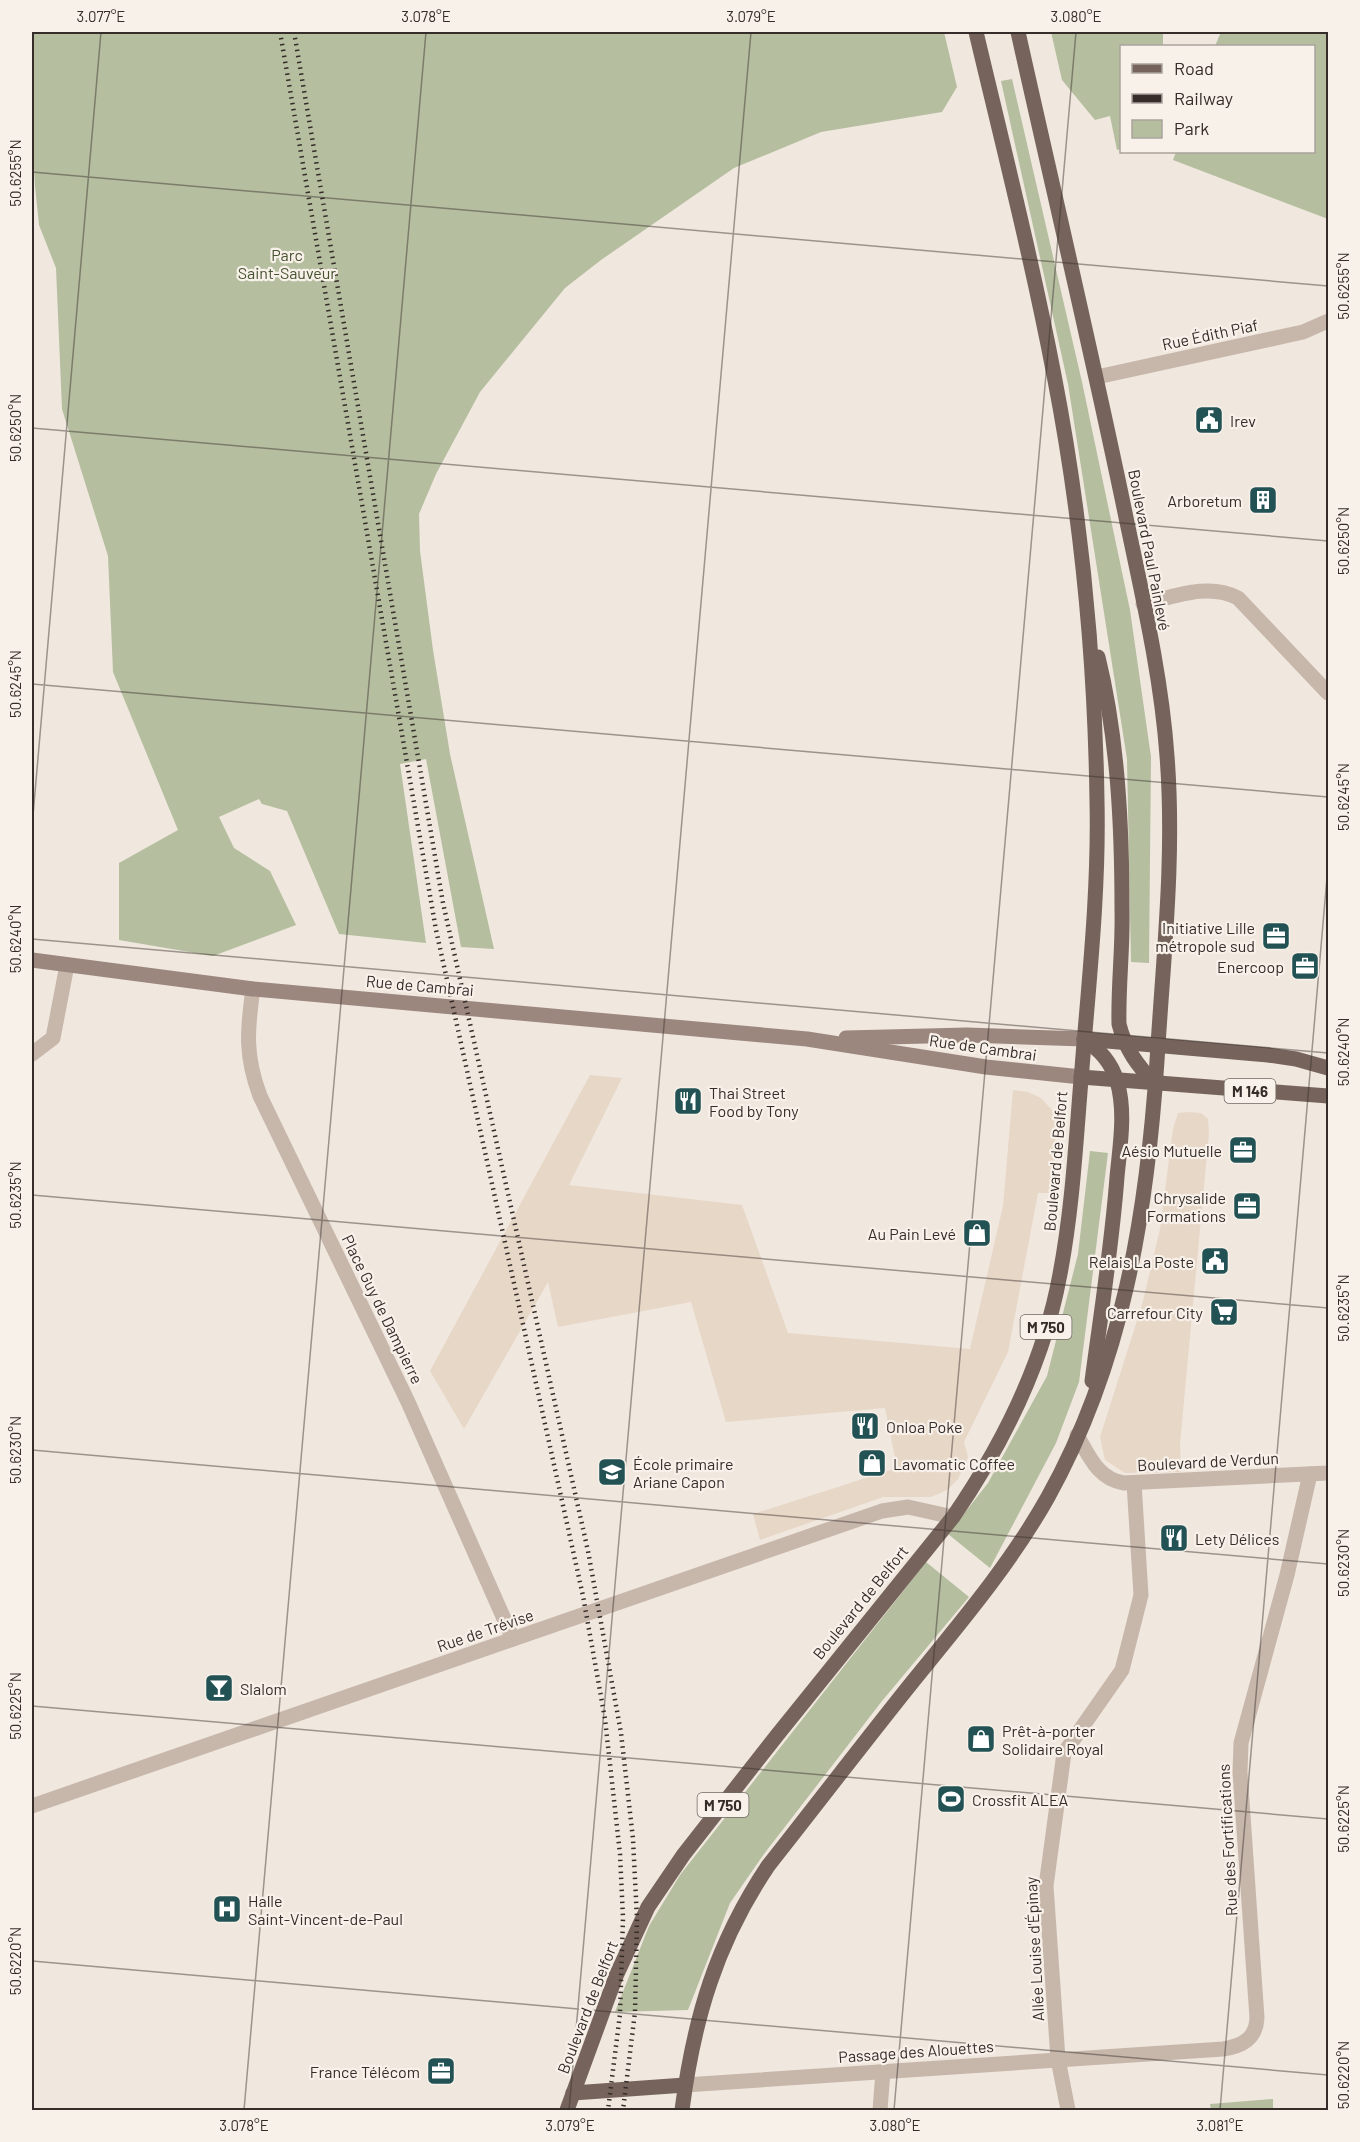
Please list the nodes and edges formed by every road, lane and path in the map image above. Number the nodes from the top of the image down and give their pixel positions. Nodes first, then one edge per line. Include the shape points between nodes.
1 (976, 32) edge
2 (1018, 32) edge
3 (1329, 321) edge
4 (1096, 376) junction
5 (1143, 604) junction
6 (1087, 614) junction
7 (1329, 693) edge
8 (32, 960) edge
9 (66, 965) junction
10 (253, 989) junction
11 (807, 1039) junction
12 (1084, 1039) junction
13 (1123, 1042) junction
14 (1158, 1044) junction
15 (32, 1054) edge
16 (1329, 1068) edge
17 (1081, 1077) junction
18 (1117, 1081) junction
19 (1155, 1084) junction
20 (1329, 1096) edge
21 (1088, 1407) junction
22 (1077, 1435) junction
23 (1329, 1473) edge
24 (1310, 1474) junction
25 (1134, 1483) junction
26 (953, 1517) junction
27 (513, 1639) junction
28 (32, 1806) edge
29 (1255, 2031) joint
30 (1058, 2059) junction
31 (883, 2071) junction
32 (685, 2085) junction
33 (573, 2093) junction
34 (567, 2110) edge
35 (682, 2110) edge
36 (880, 2110) edge
37 (1068, 2110) edge

1 - 6 main road via 1054,375
2 - 4 main road, Boulevard Paul Painlevé
3 - 4 street, Rue Édith Piaf via 1303,332
4 - 5 main road, Boulevard Paul Painlevé
5 - 7 street via 1205,591 1228,592
5 - 14 main road, Boulevard Paul Painlevé via 1162,711 1170,803 1169,886
6 - 12 main road via 1098,804
6 - 13 main road via 1104,682 1112,736 1122,898 1118,1011
8 - 9 main road, Rue de Cambrai
9 - 10 main road, Rue de Cambrai
9 - 15 street via 53,1038
10 - 11 main road, Rue de Cambrai
10 - 27 street, Place Guy de Dampierre via 248,1056 260,1096 408,1402
11 - 12 main road, Rue de Cambrai via 967,1035
11 - 17 main road, Rue de Cambrai via 986,1067
12 - 13 main road, Rue de Cambrai
12 - 17 main road, M 750
12 - 18 main road via 1103,1055
13 - 14 main road, Rue de Cambrai
13 - 19 main road
14 - 16 main road, M 146 via 1296,1059
14 - 19 main road, Boulevard Paul Painlevé
17 - 18 main road, Rue de Cambrai
17 - 26 main road, Boulevard de Belfort / M 750 via 1069,1221 1050,1314 1021,1397 994,1452
18 - 19 main road, Rue de Cambrai
18 - 21 main road via 1122,1116 1113,1232
19 - 20 main road, M 146
19 - 21 main road via 1137,1247 1125,1300
21 - 22 main road
22 - 25 street, Boulevard de Verdun via 1104,1475 1117,1482
22 - 32 main road via 1038,1513 985,1593 752,1889 710,1978
23 - 24 street, Boulevard de Verdun
24 - 25 street, Boulevard de Verdun
24 - 29 street, Rue des Fortifications via 1241,1743
25 - 30 street, Allée Louise d'Épinay via 1141,1595 1122,1670 1064,1753 1046,1886
26 - 27 street, Rue de Trévise via 908,1507 882,1511
26 - 33 main road, Boulevard de Belfort / M 750 via 684,1854 648,1907 616,1977
27 - 28 street, Rue de Trévise
29 - 30 street, Passage des Alouettes via 1241,2044 1223,2049
30 - 31 street, Passage des Alouettes
30 - 37 street, Allée Louise d'Épinay
31 - 32 street, Passage des Alouettes
31 - 36 street
32 - 33 main road, Passage des Alouettes
32 - 35 main road
33 - 34 main road, Boulevard de Belfort / M 750

